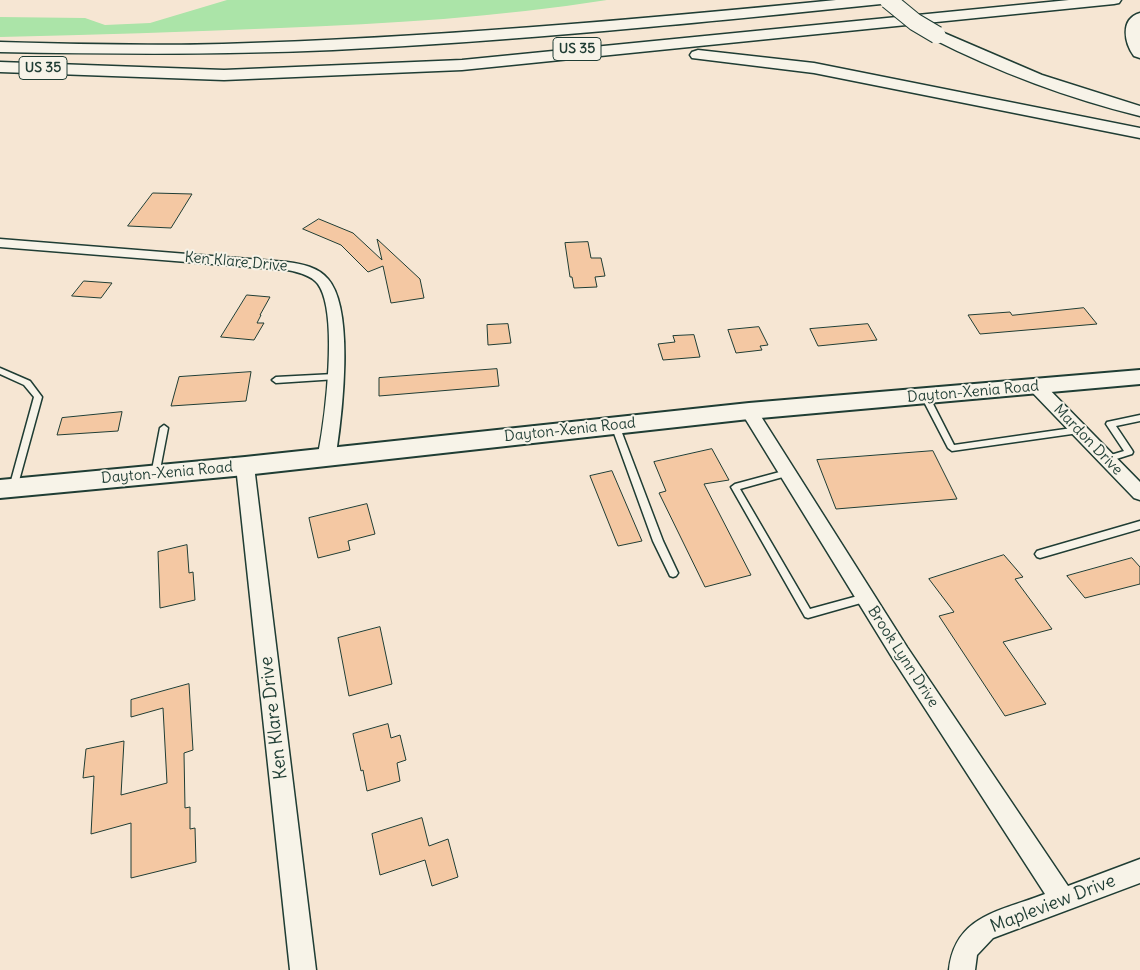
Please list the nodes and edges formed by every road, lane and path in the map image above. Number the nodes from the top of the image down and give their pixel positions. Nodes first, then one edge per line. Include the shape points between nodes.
1 (881, 0) edge
2 (888, 0) edge
3 (1064, 0) edge
4 (1114, 0) edge
5 (663, 5) dead end
6 (1140, 18) edge
7 (4, 47) edge
8 (83, 48) junction
9 (1140, 53) edge
10 (579, 54) junction
11 (0, 67) edge
12 (87, 70) junction
13 (1140, 111) edge
14 (1140, 133) edge
15 (0, 243) edge
16 (0, 371) edge
17 (334, 377) junction
18 (1140, 377) edge
19 (276, 380) dead end
20 (1036, 386) junction
21 (925, 396) junction
22 (749, 411) junction
23 (1140, 418) edge
24 (615, 425) junction
25 (164, 428) dead end
26 (1079, 430) junction
27 (327, 456) junction
28 (1107, 460) junction
29 (244, 466) junction
30 (787, 473) junction
31 (155, 474) junction
32 (6, 489) edge
33 (1140, 494) edge
34 (1140, 525) edge
35 (1040, 554) dead end
36 (673, 573) dead end
37 (865, 598) junction
38 (1140, 871) edge
39 (1062, 899) junction
40 (303, 970) edge
41 (962, 970) edge

1 - 8 highway, US 35 via 575,30 427,40 282,47
2 - 13 highway, bridge via 937,35 978,56 1042,82
3 - 12 highway, US 35 via 516,55 260,69
4 - 10 highway
5 - 8 highway via 508,29 344,40
6 - 9 highway via 1132,32
7 - 8 highway, US 35
10 - 12 highway via 462,65 329,72 224,75
10 - 14 highway via 712,56 773,62
11 - 12 highway, US 35
15 - 17 street, Ken Klare Drive via 287,266 311,273 325,284 334,310
16 - 32 lane via 27,383 38,397
17 - 19 lane
17 - 27 street, Ken Klare Drive via 334,413
18 - 20 main road, Dayton-Xenia Road
20 - 21 main road, Dayton-Xenia Road
20 - 26 street, Mardon Drive
21 - 22 main road, Dayton-Xenia Road
21 - 26 lane via 952,448
22 - 24 main road, Dayton-Xenia Road
22 - 30 street, Brook Lynn Drive
23 - 28 lane via 1110,424 1129,452
24 - 27 main road, Dayton-Xenia Road
24 - 36 lane
25 - 31 lane
26 - 28 street, Mardon Drive
27 - 29 main road, Dayton-Xenia Road
28 - 33 street, Mardon Drive
29 - 31 main road, Dayton-Xenia Road
29 - 40 street, Ken Klare Drive
30 - 37 street, Brook Lynn Drive
30 - 37 lane via 735,487 808,614
31 - 32 main road, Dayton-Xenia Road
34 - 35 lane
37 - 39 street, Brook Lynn Drive
38 - 39 street, Mapleview Drive
39 - 41 street, Mapleview Drive via 985,929 975,936 967,947

